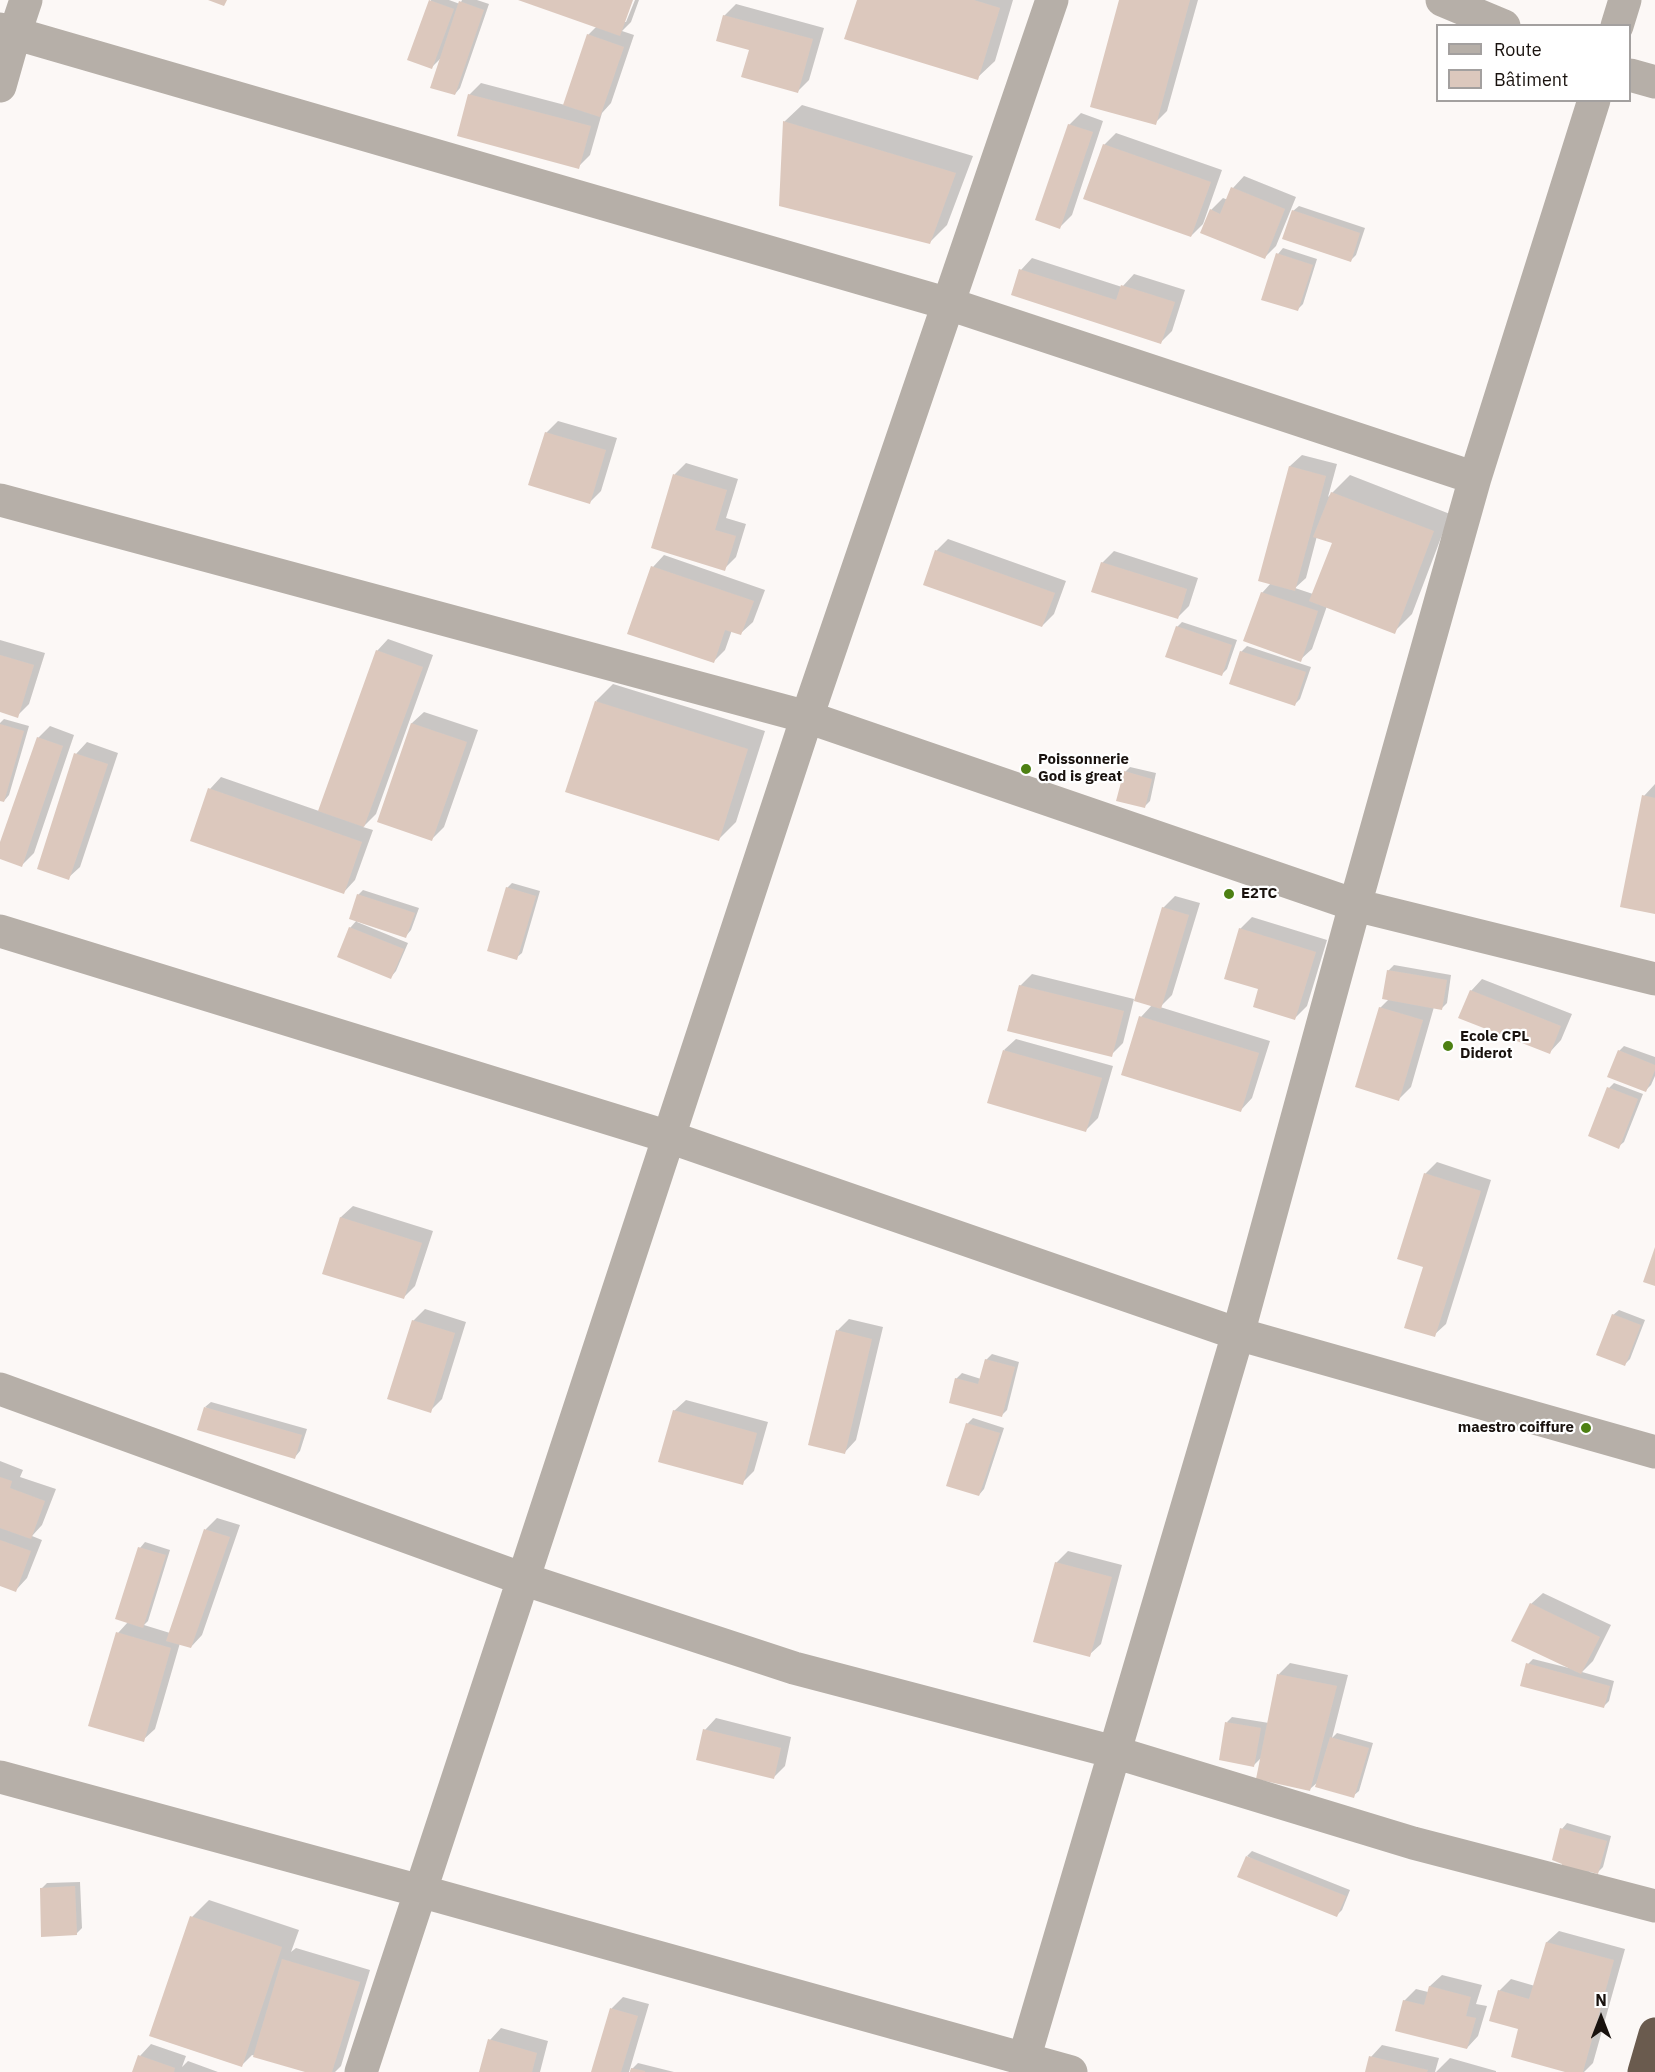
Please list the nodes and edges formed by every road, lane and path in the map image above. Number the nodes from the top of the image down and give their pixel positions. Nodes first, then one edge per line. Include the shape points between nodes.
1 (26, 0) edge
2 (1053, 0) edge
3 (1442, 0) edge
4 (1625, 0) edge
5 (1499, 24) edge
6 (1618, 24) edge
7 (7, 31) edge
8 (1631, 76) edge
9 (1655, 82) edge
10 (0, 86) edge
11 (1593, 102) edge
12 (949, 304) junction
13 (1475, 478) junction
14 (0, 500) edge
15 (807, 717) junction
16 (1355, 905) junction
17 (0, 932) edge
18 (1655, 979) edge
19 (669, 1137) junction
20 (1238, 1334) junction
21 (0, 1389) edge
22 (1655, 1452) edge
23 (523, 1579) junction
24 (1114, 1752) junction
25 (0, 1778) edge
26 (420, 1891) junction
27 (1655, 1906) edge
28 (1655, 2034) edge
29 (1024, 2059) junction
30 (361, 2072) edge
31 (1071, 2072) edge
32 (1644, 2072) edge

1 - 7 street
2 - 12 street
3 - 5 street
4 - 6 street
7 - 10 street
7 - 12 street
8 - 9 street
11 - 13 street
12 - 13 street
12 - 15 street
13 - 16 street
14 - 15 street
15 - 16 street
15 - 19 street
16 - 18 street
16 - 20 street
17 - 19 street
19 - 20 street
19 - 23 street
20 - 22 street
20 - 24 street
21 - 23 street
23 - 24 street via 794,1668
23 - 26 street
24 - 27 street via 1413,1843
24 - 29 street
25 - 26 street
26 - 29 street
26 - 30 street
28 - 32 highway
29 - 31 street

